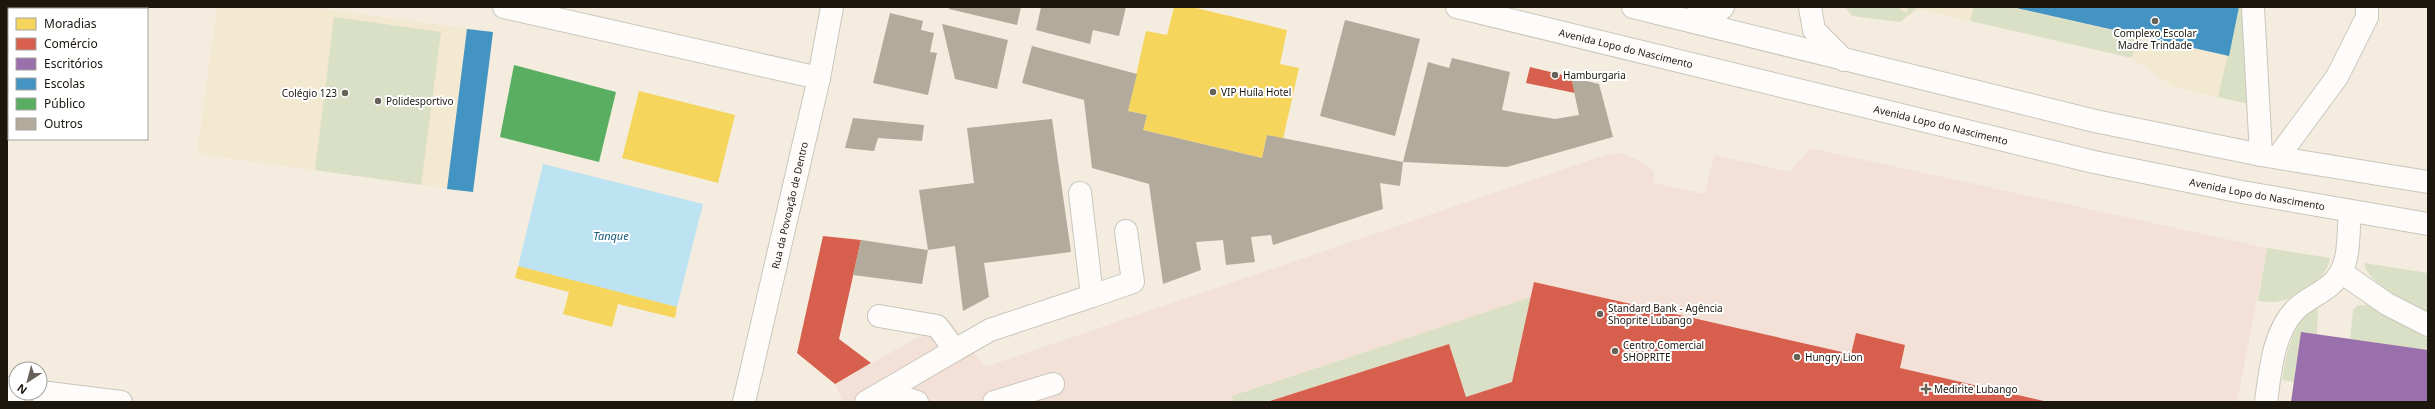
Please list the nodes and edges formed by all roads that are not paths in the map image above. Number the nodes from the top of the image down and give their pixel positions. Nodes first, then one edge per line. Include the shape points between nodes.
1 (504, 7) edge
2 (832, 7) edge
3 (1457, 7) edge
4 (1633, 7) edge
5 (1723, 7) edge
6 (1810, 7) edge
7 (2253, 7) edge
8 (2367, 7) edge
9 (1687, 20) junction
10 (1844, 60) junction
11 (819, 78) junction
12 (2270, 156) junction
13 (2428, 182) edge
14 (1080, 193) dead end
15 (2350, 212) junction
16 (2428, 224) edge
17 (1126, 231) dead end
18 (2341, 272) junction
19 (1092, 296) junction
20 (879, 316) dead end
21 (2428, 325) edge
22 (955, 350) junction
23 (1053, 384) dead end
24 (48, 393) edge
25 (871, 400) edge
26 (121, 402) edge
27 (744, 402) edge
28 (917, 402) edge
29 (994, 402) edge
30 (2266, 402) edge

1 - 11 main road
2 - 11 main road, Rua da Povoação de Dentro
3 - 15 main road, Avenida Lopo do Nascimento via 2094,162
4 - 9 main road
5 - 9 main road via 1719,11
6 - 10 main road via 1814,30
7 - 12 main road
8 - 12 main road via 2367,17 2337,77
9 - 10 main road
10 - 12 main road via 2095,121
11 - 27 main road, Rua da Povoação de Dentro
12 - 13 main road
14 - 19 main road
15 - 16 main road, Avenida Lopo do Nascimento
15 - 18 main road via 2345,260
17 - 19 main road via 1133,282
18 - 21 main road via 2387,304
18 - 30 main road via 2329,287 2294,311 2278,337
19 - 22 main road via 990,330
20 - 22 main road via 937,326
22 - 25 main road
23 - 29 main road
24 - 26 main road
25 - 28 main road via 908,399

